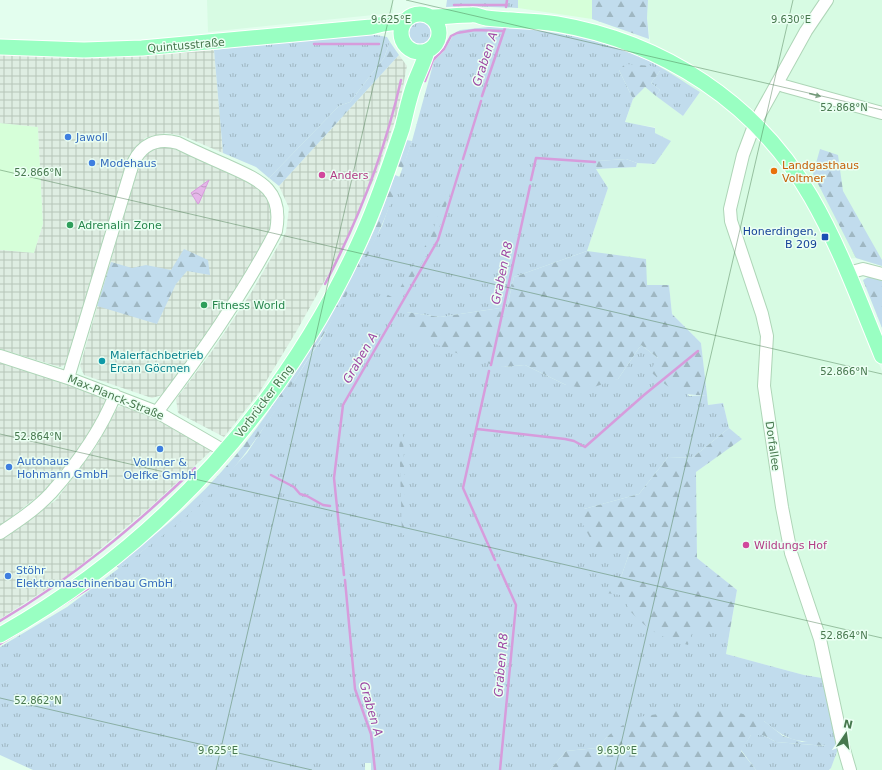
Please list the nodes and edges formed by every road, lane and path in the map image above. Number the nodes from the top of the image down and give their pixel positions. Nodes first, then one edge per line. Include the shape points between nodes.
1 (827, 0) edge
2 (430, 17) junction
3 (485, 18) junction
4 (404, 21) junction
5 (370, 27) junction
6 (439, 33) junction
7 (401, 37) junction
8 (0, 47) edge
9 (412, 51) junction
10 (427, 51) junction
11 (415, 82) junction
12 (778, 83) junction
13 (882, 113) edge
14 (755, 123) junction
15 (848, 273) junction
16 (882, 274) edge
17 (0, 356) edge
18 (882, 356) edge
19 (68, 378) junction
20 (115, 395) junction
21 (157, 412) junction
22 (226, 452) junction
23 (0, 533) edge
24 (0, 635) edge
25 (850, 770) edge

1 - 12 street, Dorfallee via 806,31
2 - 3 main road via 472,14
2 - 4 main road via 419,14
2 - 6 main road via 437,24
3 - 6 main road via 458,24
3 - 14 main road via 527,20 580,29 656,54 705,81
4 - 5 main road, Quintusstraße
4 - 7 main road
5 - 7 main road, Quintusstraße
5 - 8 main road, Quintusstraße via 142,48 84,50
6 - 10 main road via 436,44
7 - 9 main road via 405,46
9 - 10 main road
9 - 11 main road, Vorbrücker Ring
10 - 11 main road, Vorbrücker Ring
11 - 22 main road, Vorbrücker Ring via 386,177 346,268 295,359
12 -> 13 street
12 - 14 street, Dorfallee
14 - 15 main road via 784,156 811,196
14 - 25 street, Dorfallee via 743,155 730,209 731,220 767,336 764,386 791,553 820,639
15 - 16 street via 863,269
15 - 18 main road
17 - 19 street, Max-Planck-Straße
19 - 20 street, Max-Planck-Straße
19 - 21 street via 133,163 149,143 168,140 178,143 262,183 276,203 278,222 276,231 246,286 207,346
20 - 21 street, Max-Planck-Straße
20 - 23 street via 89,443 50,494 27,515
21 - 22 street, Max-Planck-Straße
22 - 24 main road, Vorbrücker Ring via 189,492 108,562 67,593

